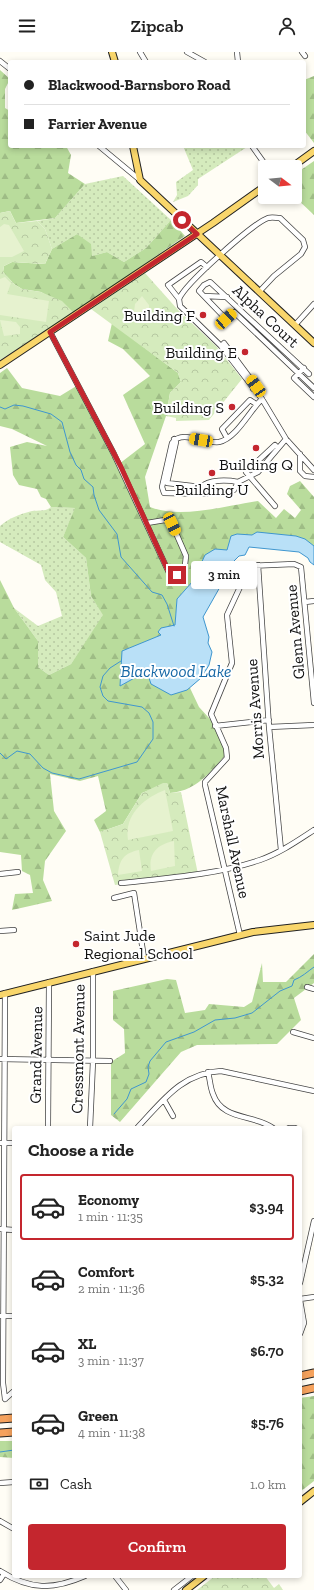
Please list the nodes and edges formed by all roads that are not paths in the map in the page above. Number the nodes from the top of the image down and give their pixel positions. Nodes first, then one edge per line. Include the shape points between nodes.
1 (187, 52) edge
2 (302, 52) edge
3 (305, 56) dead end
4 (201, 60) edge
5 (0, 61) edge
6 (8, 67) edge
7 (101, 148) edge
8 (133, 148) edge
9 (253, 148) edge
10 (314, 152) edge
11 (262, 160) edge
12 (302, 160) edge
13 (140, 180) junction
14 (258, 191) edge
15 (197, 234) junction
16 (220, 255) junction
17 (207, 268) junction
18 (197, 279) junction
19 (204, 285) junction
20 (259, 292) junction
21 (204, 296) junction
22 (227, 297) junction
23 (179, 299) junction
24 (314, 304) edge
25 (295, 325) junction
26 (50, 332) junction
27 (267, 334) junction
28 (262, 339) junction
29 (314, 342) edge
30 (282, 348) junction
31 (277, 354) junction
32 (0, 365) edge
33 (304, 368) junction
34 (298, 374) junction
35 (309, 374) dead end
36 (314, 388) edge
37 (314, 397) edge
38 (262, 398) junction
39 (256, 404) junction
40 (227, 438) junction
41 (174, 439) junction
42 (286, 439) junction
43 (278, 448) junction
44 (300, 454) junction
45 (314, 470) edge
46 (249, 477) junction
47 (314, 477) edge
48 (238, 482) junction
49 (275, 506) dead end
50 (147, 523) junction
51 (258, 565) junction
52 (314, 601) edge
53 (305, 602) junction
54 (314, 703) edge
55 (269, 720) junction
56 (314, 725) edge
57 (215, 726) junction
58 (269, 727) junction
59 (314, 830) edge
60 (281, 850) junction
61 (224, 870) junction
62 (18, 872) dead end
63 (0, 874) edge
64 (121, 883) dead end
65 (114, 898) dead end
66 (314, 925) edge
67 (14, 930) dead end
68 (0, 932) edge
69 (240, 935) junction
70 (144, 958) junction
71 (92, 971) junction
72 (49, 982) junction
73 (307, 988) dead end
74 (314, 989) edge
75 (2, 994) edge
76 (293, 1032) dead end
77 (314, 1038) edge
78 (0, 1059) edge
79 (6, 1059) junction
80 (49, 1060) junction
81 (93, 1061) junction
82 (110, 1061) dead end
83 (208, 1072) junction
84 (314, 1091) edge
85 (164, 1100) junction
86 (2, 1101) edge
87 (173, 1116) dead end
88 (48, 1126) edge
89 (90, 1126) edge
90 (139, 1126) edge
91 (270, 1126) edge
92 (2, 1143) edge
93 (2, 1184) edge
94 (314, 1221) edge
95 (2, 1229) edge
96 (12, 1230) edge
97 (312, 1236) edge
98 (302, 1275) edge
99 (314, 1297) edge
100 (302, 1299) edge
101 (302, 1311) edge
102 (2, 1316) edge
103 (302, 1328) edge
104 (314, 1374) edge
105 (302, 1376) edge
106 (314, 1388) edge
107 (302, 1391) edge
108 (12, 1393) edge
109 (12, 1418) edge
110 (0, 1419) edge
111 (12, 1432) edge
112 (0, 1433) edge
113 (12, 1482) edge
114 (0, 1484) edge
115 (314, 1491) edge
116 (302, 1500) edge
117 (0, 1520) edge
118 (12, 1528) edge
119 (2, 1572) edge
120 (12, 1577) edge
121 (13, 1578) edge
122 (81, 1578) edge
123 (117, 1578) edge
124 (189, 1578) edge
125 (201, 1578) edge
126 (0, 1580) edge
127 (126, 1590) edge
128 (174, 1590) edge
129 (186, 1590) edge

1 - 4 street
2 - 3 street
5 - 6 street
7 - 13 street
8 - 13 main road
9 - 11 street
10 - 12 main road
13 - 15 main road
14 - 15 main road
15 - 16 main road
15 - 26 main road
16 - 17 street
16 - 20 main road
16 - 20 street via 267,218 280,218 288,224 304,242 304,249
17 - 18 street
17 - 23 street via 201,262 168,286
18 - 19 street
18 - 23 street
19 - 21 street via 199,291
19 - 22 street, Alpha Court via 210,282
20 - 25 main road
21 - 22 street
21 - 28 street via 226,319 234,312
22 - 27 street, Alpha Court
23 - 38 street via 180,306 221,346
24 - 25 street
25 - 29 main road
26 - 32 main road
26 - 50 street
27 - 28 street
27 - 30 street, Alpha Court
28 - 31 street
30 - 31 street
30 - 33 street, Alpha Court
31 - 34 street
33 - 34 street
33 - 35 street, Alpha Court
34 - 36 street
34 - 37 street via 294,378
38 - 39 street
38 - 42 street
39 - 40 street via 249,417
39 - 40 street via 250,400 222,429
40 - 41 street via 218,442 180,436
41 - 48 street via 176,442 167,483 201,487 205,483 230,480
41 - 48 street via 162,487 164,493 207,494 234,490
42 - 43 street
42 - 44 street
43 - 46 street via 258,472
43 - 46 street via 275,445 246,472
44 - 45 street
44 - 47 street via 300,471 306,476
46 - 48 street
46 - 49 street
50 - 50 street via 170,575 177,575 185,566 186,556 172,524 165,520
51 - 53 street, Glenn Avenue via 300,566 303,572
51 - 55 street, Morris Avenue
51 - 57 street, Marshall Avenue via 251,566 247,572 227,615 232,663 212,709
52 - 53 street
53 - 54 street, Glenn Avenue
55 - 57 street
55 - 58 street, Morris Avenue
56 - 58 street
57 - 61 street, Marshall Avenue via 226,748 227,758 205,782 205,788
58 - 60 street, Morris Avenue
59 - 60 street
60 - 61 street via 262,859
61 - 64 street
61 - 69 street, Marshall Avenue
62 - 63 street
65 - 70 street via 134,893
66 - 69 main road via 267,929
67 - 68 street
69 - 70 main road
70 - 71 main road
71 - 72 main road
71 - 81 street, Cressmont Avenue
72 - 75 main road
72 - 80 street, Grand Avenue
73 - 74 street
75 - 79 street
76 - 77 street
78 - 79 street
79 - 80 street
79 - 86 street
80 - 81 street
80 - 88 street, Grand Avenue
81 - 82 street
81 - 89 street, Cressmont Avenue
83 - 84 street via 221,1071
83 - 85 street via 182,1082
83 - 91 street via 213,1094 223,1109 233,1115
85 - 87 street
85 - 90 street
86 - 92 street
92 - 93 street
93 - 95 street
94 - 97 street
95 - 96 street
95 - 102 street
97 - 98 street
99 - 100 street
101 - 103 street
102 - 108 street via 5,1399
104 - 105 highway
106 - 107 highway
109 - 110 highway
111 - 112 highway
113 - 114 street
115 - 116 main road
117 - 118 street
119 - 120 street
119 - 126 street
121 - 122 street via 28,1586 45,1588 64,1587
123 - 127 street
124 - 128 street
125 - 129 main road

